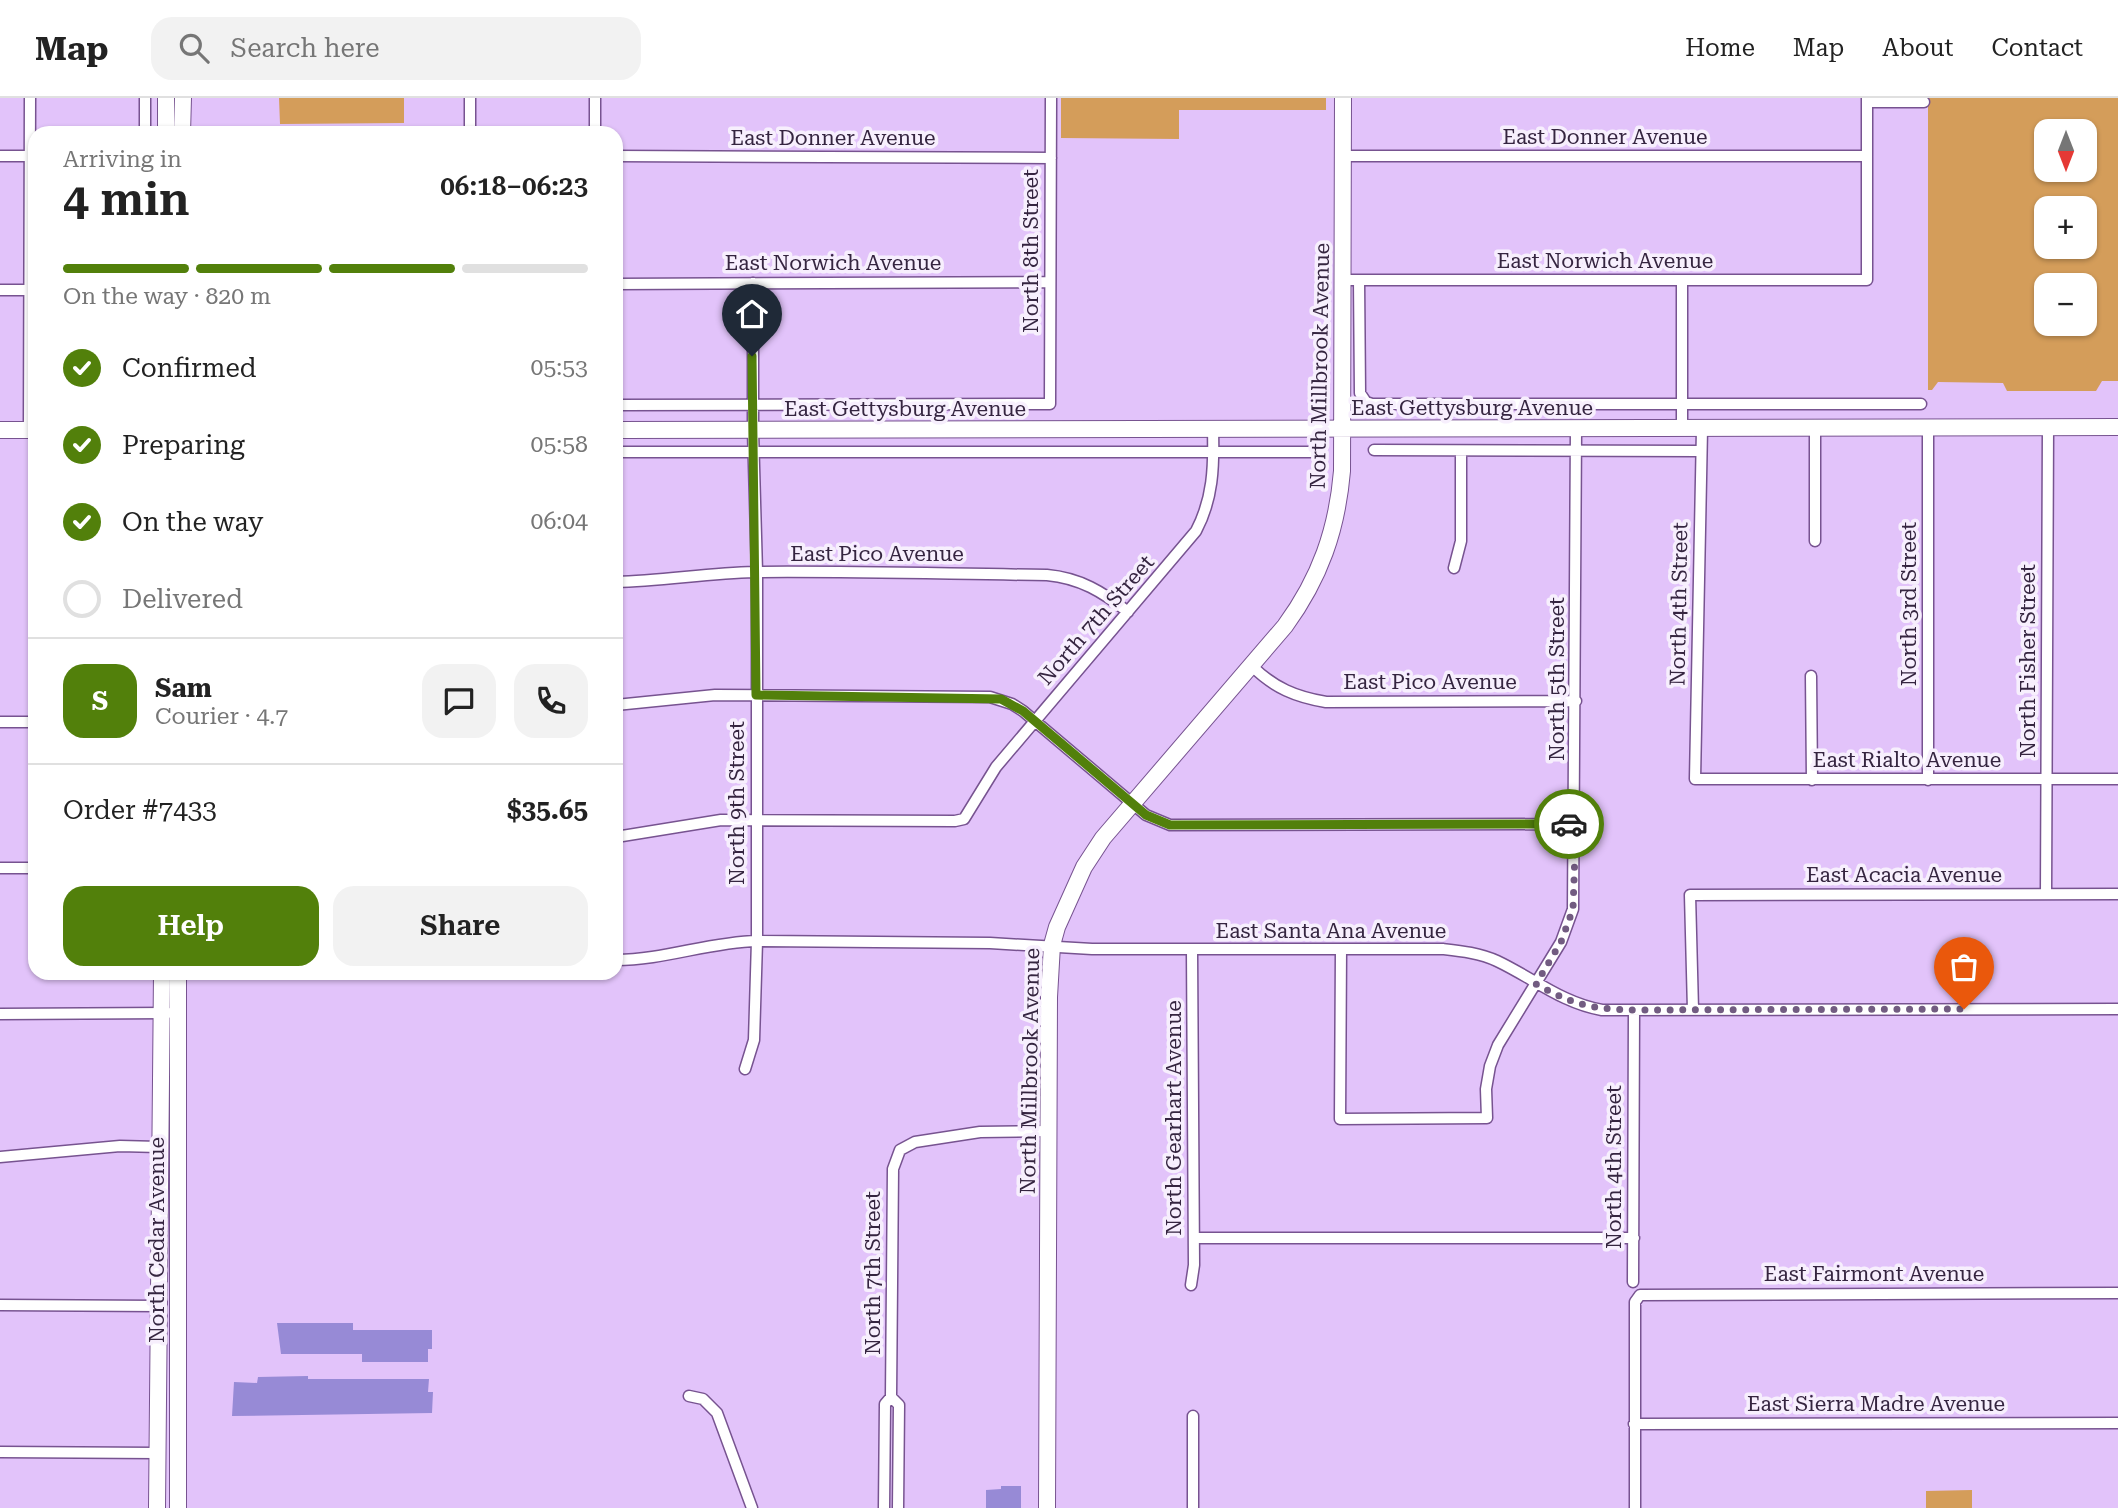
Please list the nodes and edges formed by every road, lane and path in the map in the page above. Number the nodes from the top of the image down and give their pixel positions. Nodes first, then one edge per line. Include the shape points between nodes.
1 (30, 98) edge
2 (145, 98) edge
3 (166, 98) edge
4 (183, 98) edge
5 (470, 98) edge
6 (595, 98) edge
7 (1051, 98) edge
8 (1343, 98) edge
9 (1867, 100) edge
10 (1924, 102) dead end
11 (30, 126) edge
12 (145, 126) edge
13 (166, 126) edge
14 (182, 126) edge
15 (470, 126) edge
16 (595, 126) edge
17 (0, 156) edge
18 (28, 156) edge
19 (623, 156) edge
20 (1343, 156) junction
21 (1867, 156) junction
22 (1051, 158) junction
23 (1351, 280) junction
24 (1682, 280) junction
25 (1050, 282) junction
26 (753, 283) junction
27 (623, 284) edge
28 (0, 290) edge
29 (28, 290) edge
30 (1362, 398) joint
31 (1683, 404) junction
32 (1921, 404) dead end
33 (623, 405) edge
34 (752, 405) junction
35 (2048, 427) junction
36 (2118, 427) edge
37 (1815, 428) junction
38 (1928, 428) junction
39 (1342, 429) junction
40 (1576, 429) junction
41 (1682, 429) junction
42 (1702, 429) junction
43 (0, 430) edge
44 (28, 430) edge
45 (623, 430) edge
46 (1213, 430) junction
47 (753, 431) junction
48 (1374, 450) dead end
49 (1461, 451) junction
50 (1576, 451) junction
51 (1702, 451) junction
52 (623, 452) edge
53 (753, 452) junction
54 (1213, 452) junction
55 (1318, 452) dead end
56 (1815, 541) dead end
57 (1454, 568) dead end
58 (757, 572) junction
59 (623, 581) edge
60 (1128, 612) junction
61 (1252, 666) junction
62 (1811, 676) dead end
63 (756, 695) junction
64 (1576, 701) junction
65 (623, 704) edge
66 (1034, 720) junction
67 (0, 722) edge
68 (28, 722) edge
69 (1695, 779) joint
70 (2047, 779) junction
71 (2118, 779) edge
72 (1812, 780) junction
73 (1928, 780) junction
74 (1132, 804) junction
75 (757, 818) junction
76 (1576, 824) junction
77 (623, 836) edge
78 (0, 868) edge
79 (28, 868) edge
80 (2046, 894) junction
81 (2118, 894) edge
82 (757, 941) junction
83 (1052, 946) junction
84 (1341, 949) junction
85 (1192, 950) junction
86 (623, 959) edge
87 (163, 980) edge
88 (176, 980) edge
89 (1536, 984) junction
90 (2118, 1009) edge
91 (1634, 1010) junction
92 (1693, 1010) junction
93 (169, 1013) junction
94 (0, 1014) edge
95 (745, 1069) dead end
96 (1048, 1131) junction
97 (159, 1147) junction
98 (0, 1157) edge
99 (1194, 1238) junction
100 (1634, 1238) junction
101 (159, 1273) junction
102 (1633, 1282) dead end
103 (1191, 1284) dead end
104 (2118, 1293) edge
105 (0, 1305) edge
106 (159, 1306) junction
107 (177, 1308) junction
108 (158, 1340) junction
109 (178, 1356) junction
110 (689, 1396) dead end
111 (891, 1397) junction
112 (1193, 1416) dead end
113 (2118, 1423) edge
114 (1634, 1424) junction
115 (178, 1432) junction
116 (0, 1452) edge
117 (158, 1452) junction
118 (157, 1508) edge
119 (178, 1508) edge
120 (752, 1508) edge
121 (884, 1508) edge
122 (898, 1508) edge
123 (1047, 1508) edge
124 (1192, 1508) edge
125 (1634, 1508) edge

1 - 11 street
2 - 12 street
3 - 13 street
4 - 14 street
5 - 15 street
6 - 16 street
7 - 22 street, North 8th Street
8 - 20 street, North Millbrook Avenue
9 - 10 street
9 - 21 street
17 - 18 street
19 - 22 street, East Donner Avenue
20 - 21 street, East Donner Avenue
20 - 23 street, North Millbrook Avenue
21 - 24 street, East Norwich Avenue via 1867,280
22 - 25 street, North 8th Street
23 - 24 street, East Norwich Avenue
23 - 30 street, North Millbrook Avenue
23 - 39 street, North Millbrook Avenue
24 - 31 street
25 - 26 street, East Norwich Avenue
25 - 34 street, North 8th Street via 1049,404
26 - 27 street, East Norwich Avenue
26 - 34 street, North 9th Street
28 - 29 street
30 - 31 street, East Gettysburg Avenue via 1372,404
31 - 32 street, East Gettysburg Avenue
31 - 41 street
33 - 34 street
34 - 47 street, North 9th Street
35 - 36 street, East Gettysburg Avenue
35 - 38 street, East Gettysburg Avenue
35 - 70 street, North Fisher Street
37 - 38 street, East Gettysburg Avenue
37 - 42 street, East Gettysburg Avenue
37 - 56 street
38 - 73 street, North 3rd Street
39 - 40 street, East Gettysburg Avenue
39 - 46 street, East Gettysburg Avenue
39 - 61 street, North Millbrook Avenue via 1339,506 1327,552 1299,608
40 - 41 street, East Gettysburg Avenue
40 - 50 street, North 5th Street
41 - 42 street, East Gettysburg Avenue
42 - 51 street, North 4th Street
43 - 44 street
45 - 47 street, East Gettysburg Avenue
46 - 47 street, East Gettysburg Avenue
46 - 54 street, North 7th Street
47 - 53 street, North 9th Street
48 - 49 street, East Gettysburg Avenue
49 - 50 street, East Gettysburg Avenue
49 - 57 street via 1461,541
50 - 51 street, East Gettysburg Avenue
50 - 64 street, North 5th Street
51 - 69 street, North 4th Street
52 - 53 street
53 - 54 street
53 - 58 street, North 9th Street
54 - 55 street
54 - 60 street, North 7th Street via 1211,490 1196,531
58 - 59 street, East Pico Avenue
58 - 60 street, East Pico Avenue via 1070,577
58 - 63 street, North 9th Street
60 - 66 street, North 7th Street
61 - 64 street, East Pico Avenue via 1287,693 1326,702
61 - 74 street, North Millbrook Avenue
62 - 72 street
63 - 65 street
63 - 66 street via 990,697 1012,704
63 - 75 street, North 9th Street
64 - 76 street, North 5th Street
66 - 74 street
66 - 75 street, North 7th Street via 996,767 964,819
67 - 68 street
69 - 72 street, East Rialto Avenue
70 - 71 street, East Rialto Avenue
70 - 73 street, East Rialto Avenue
70 - 80 street, North Fisher Street
72 - 73 street, East Rialto Avenue
74 - 76 street via 1158,821 1183,826
74 - 83 street, North Millbrook Avenue via 1084,867 1068,896
75 - 77 street
75 - 82 street, North 9th Street
76 - 89 street, North 5th Street via 1573,909 1561,942
78 - 79 street
80 - 81 street, East Acacia Avenue
80 - 92 street, East Acacia Avenue via 1690,895
82 - 83 street, East Santa Ana Avenue
82 - 86 street, East Santa Ana Avenue
82 - 95 street, North 9th Street via 754,1040
83 - 85 street, East Santa Ana Avenue
83 - 96 street, North Millbrook Avenue
84 - 85 street, East Santa Ana Avenue
84 - 89 street, East Santa Ana Avenue via 1470,952
84 - 89 street, North 5th Street via 1340,1119 1487,1118 1490,1066
85 - 99 street, North Gearhart Avenue
87 - 93 street, North Cedar Avenue
88 - 93 street, North Cedar Avenue
89 - 91 street, East Santa Ana Avenue via 1584,1007
90 - 92 street, East Santa Ana Avenue
91 - 92 street, East Santa Ana Avenue
91 - 100 street, North 4th Street
93 - 94 street
93 - 97 street, North Cedar Avenue
93 - 107 street, North Cedar Avenue
96 - 111 street, North 7th Street via 980,1132 915,1142 900,1150 893,1169
96 - 123 street, North Millbrook Avenue
97 - 98 street
97 - 101 street, North Cedar Avenue
99 - 100 street
99 - 103 street, North Gearhart Avenue
100 - 102 street, North 4th Street
101 - 106 street, North Cedar Avenue
101 - 107 street via 166,1281 168,1301
104 - 114 street, East Fairmont Avenue via 1640,1295 1634,1302
105 - 106 street
106 - 108 street, North Cedar Avenue
106 - 109 street via 167,1314 168,1344
107 - 109 street, North Cedar Avenue
108 - 115 street via 167,1423
108 - 117 street, North Cedar Avenue
109 - 115 street, North Cedar Avenue
110 - 120 street via 703,1399 717,1413
111 - 121 street, North 7th Street via 884,1404
111 - 122 street, North 7th Street via 899,1405
112 - 124 street
113 - 114 street, East Sierra Madre Avenue
114 - 125 street
115 - 119 street, North Cedar Avenue
116 - 117 street
117 - 118 street, North Cedar Avenue

